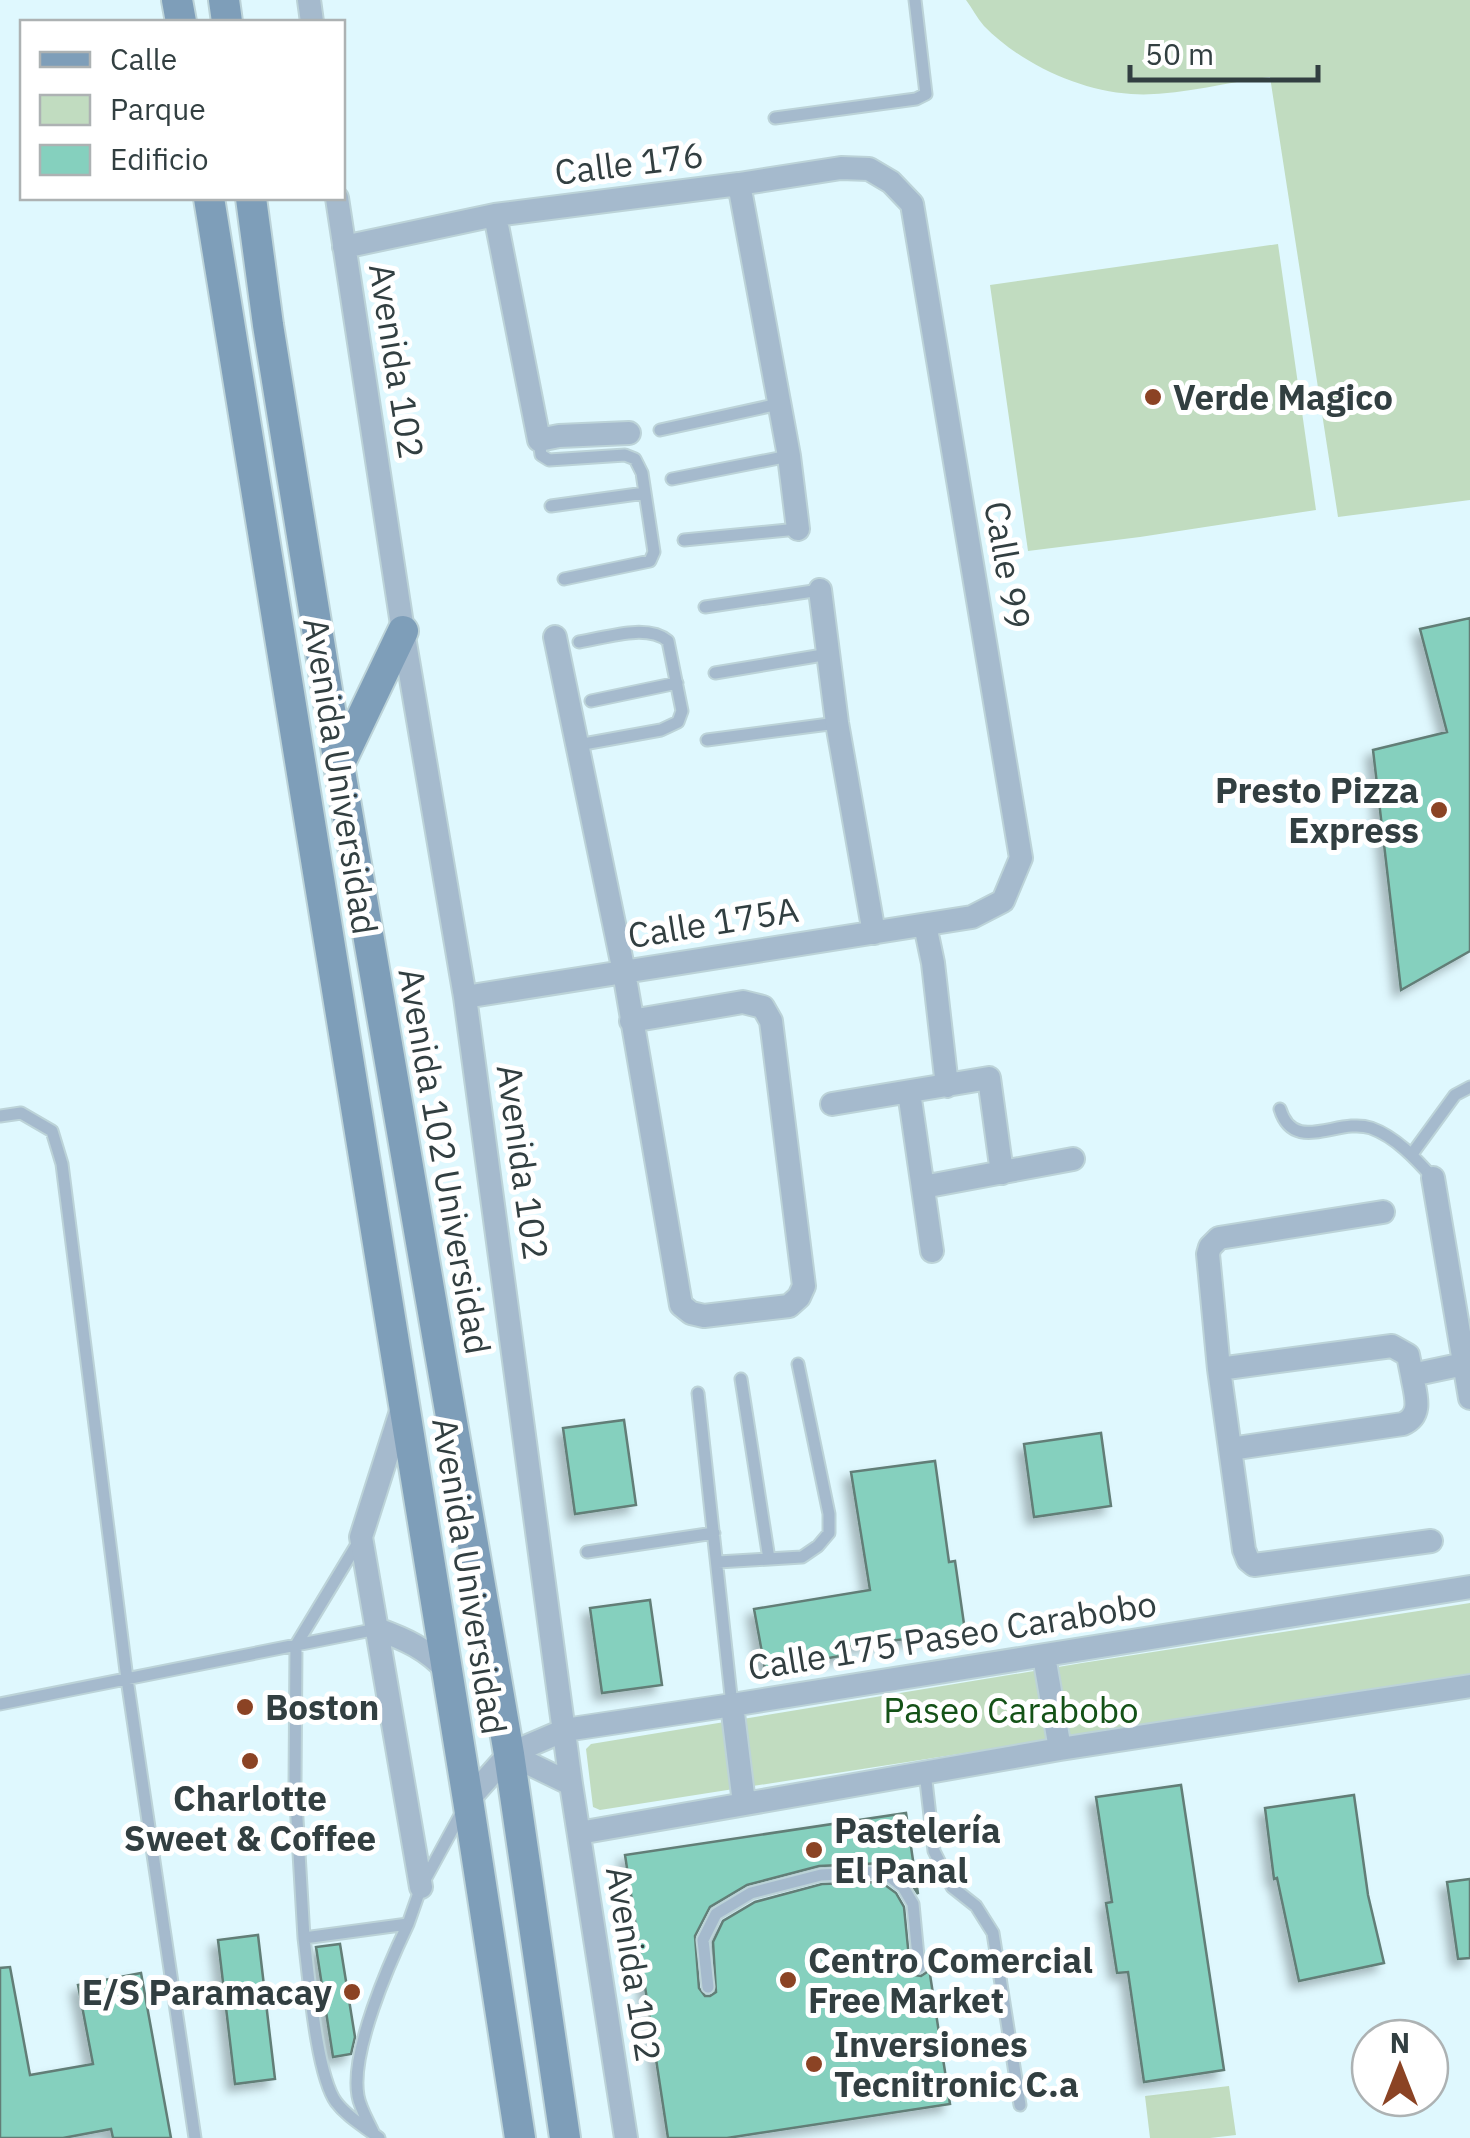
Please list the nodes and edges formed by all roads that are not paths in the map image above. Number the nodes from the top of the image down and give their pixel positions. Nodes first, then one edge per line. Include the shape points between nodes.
1 (914, 0) edge
2 (775, 118) dead end
3 (739, 184) junction
4 (209, 200) edge
5 (250, 200) edge
6 (337, 200) edge
7 (912, 204) joint
8 (495, 215) junction
9 (344, 247) junction
10 (779, 404) junction
11 (660, 430) dead end
12 (629, 432) dead end
13 (539, 440) junction
14 (789, 456) junction
15 (672, 479) dead end
16 (645, 493) junction
17 (551, 506) dead end
18 (798, 529) joint
19 (684, 540) dead end
20 (564, 578) dead end
21 (820, 590) joint
22 (705, 607) dead end
23 (403, 631) junction
24 (567, 640) joint
25 (829, 654) junction
26 (715, 673) dead end
27 (678, 683) junction
28 (591, 701) dead end
29 (838, 723) junction
30 (707, 740) dead end
31 (578, 744) junction
32 (339, 766) junction
33 (972, 917) joint
34 (925, 925) junction
35 (874, 933) junction
36 (624, 972) junction
37 (465, 996) junction
38 (631, 1021) junction
39 (947, 1086) junction
40 (1470, 1087) edge
41 (909, 1092) junction
42 (832, 1104) dead end
43 (1280, 1109) dead end
44 (0, 1116) edge
45 (1412, 1154) junction
46 (1073, 1159) dead end
47 (1002, 1172) junction
48 (1433, 1178) joint
49 (923, 1187) junction
50 (1383, 1212) dead end
51 (932, 1252) dead end
52 (798, 1364) dead end
53 (1464, 1364) junction
54 (1219, 1368) junction
55 (1412, 1375) junction
56 (741, 1380) dead end
57 (698, 1393) dead end
58 (1470, 1398) edge
59 (404, 1402) junction
60 (1230, 1449) junction
61 (714, 1534) junction
62 (362, 1537) junction
63 (1432, 1541) dead end
64 (586, 1552) dead end
65 (769, 1559) junction
66 (718, 1562) junction
67 (1470, 1587) edge
68 (377, 1629) junction
69 (296, 1645) junction
70 (1044, 1656) junction
71 (447, 1672) junction
72 (127, 1678) junction
73 (1470, 1686) edge
74 (0, 1704) edge
75 (732, 1705) junction
76 (565, 1730) junction
77 (1060, 1750) junction
78 (508, 1754) junction
79 (924, 1772) junction
80 (571, 1784) junction
81 (468, 1800) junction
82 (744, 1803) junction
83 (579, 1833) junction
84 (421, 1887) junction
85 (408, 1924) junction
86 (304, 1938) junction
87 (919, 1967) dead end
88 (708, 1987) dead end
89 (1020, 2105) dead end
90 (517, 2135) edge
91 (376, 2136) edge
92 (196, 2138) edge
93 (565, 2138) edge
94 (626, 2138) edge

1 - 2 lane via 926,94
3 - 7 street, Calle 176 via 869,168
3 - 8 street, Calle 176
3 - 10 street
4 - 59 main road, Avenida Universidad
5 - 32 main road, Avenida 102 Universidad
6 - 9 street, Avenida 102
7 - 33 street, Calle 99 via 1021,858 1004,900
8 - 9 street, Calle 176
8 - 13 street
9 - 23 street, Avenida 102
10 - 11 lane
10 - 14 street
12 - 13 street
13 - 16 lane via 541,455 550,460 635,459
14 - 15 lane
14 - 18 street
16 - 17 lane
16 - 20 lane via 650,562
18 - 19 lane
21 - 22 lane
21 - 25 street
23 - 32 main road
23 - 37 street, Avenida 102
24 - 27 lane via 659,634 668,641
24 - 31 street
25 - 26 lane
25 - 29 street
27 - 28 lane
27 - 31 lane via 678,722
29 - 30 lane
29 - 35 street
31 - 36 street
32 - 78 main road, Avenida 102 Universidad
33 - 34 street, Calle 175A
34 - 35 street, Calle 175A
34 - 39 street
35 - 36 street, Calle 175A
36 - 37 street, Calle 175A
36 - 38 street
37 - 76 street, Avenida 102
38 - 38 street via 743,1002 763,1008 771,1021 804,1286 789,1306 704,1316 681,1305
39 - 41 street
39 - 47 street via 990,1078
40 - 45 lane via 1456,1094
41 - 42 street
41 - 49 street
43 - 45 lane via 1294,1131 1370,1128
44 - 72 lane via 20,1113 52,1131 62,1164
45 - 48 lane
46 - 47 street
47 - 49 street
48 - 53 street
49 - 51 street
50 - 54 street via 1219,1238 1208,1254
52 - 65 lane via 829,1534 802,1557
53 - 55 street
53 - 58 street
54 - 55 street via 1392,1346 1408,1355
54 - 60 street
55 - 60 street via 1418,1412 1404,1424
56 - 65 lane
57 - 61 lane
59 - 62 street
59 - 71 main road, Avenida Universidad
60 - 63 street via 1244,1550 1254,1566
61 - 64 lane
61 - 66 lane
62 - 68 street
62 - 69 lane
65 - 66 lane
66 - 75 lane
67 - 70 street, Calle 175 Paseo Carabobo
68 - 69 lane
68 - 71 street via 433,1656
68 - 84 street
69 - 72 lane
69 - 86 lane
70 - 75 street, Calle 175 Paseo Carabobo
70 - 77 street
71 - 81 main road, Avenida Universidad
72 - 74 lane
72 - 92 lane
73 - 77 street
75 - 76 street, Calle 175 Paseo Carabobo
75 - 82 street
76 - 78 street, Calle 175 Paseo Carabobo
76 - 80 street, Avenida 102
77 - 79 street
78 - 80 street
78 - 81 street, Calle 175 Paseo Carabobo
78 - 93 main road, Avenida 102 Universidad
79 - 82 street
79 - 89 lane via 934,1851 952,1887 976,1906 993,1934
80 - 83 street, Avenida 102
81 - 84 lane
81 - 90 main road, Avenida Universidad
82 - 83 street
83 - 94 street, Avenida 102
84 - 85 lane
85 - 86 lane
85 - 91 lane via 384,1973 358,2064 358,2096
86 - 91 lane via 324,2076 335,2101
87 - 88 lane via 913,1904 903,1887 884,1872 821,1876 750,1893 716,1914 703,1940

